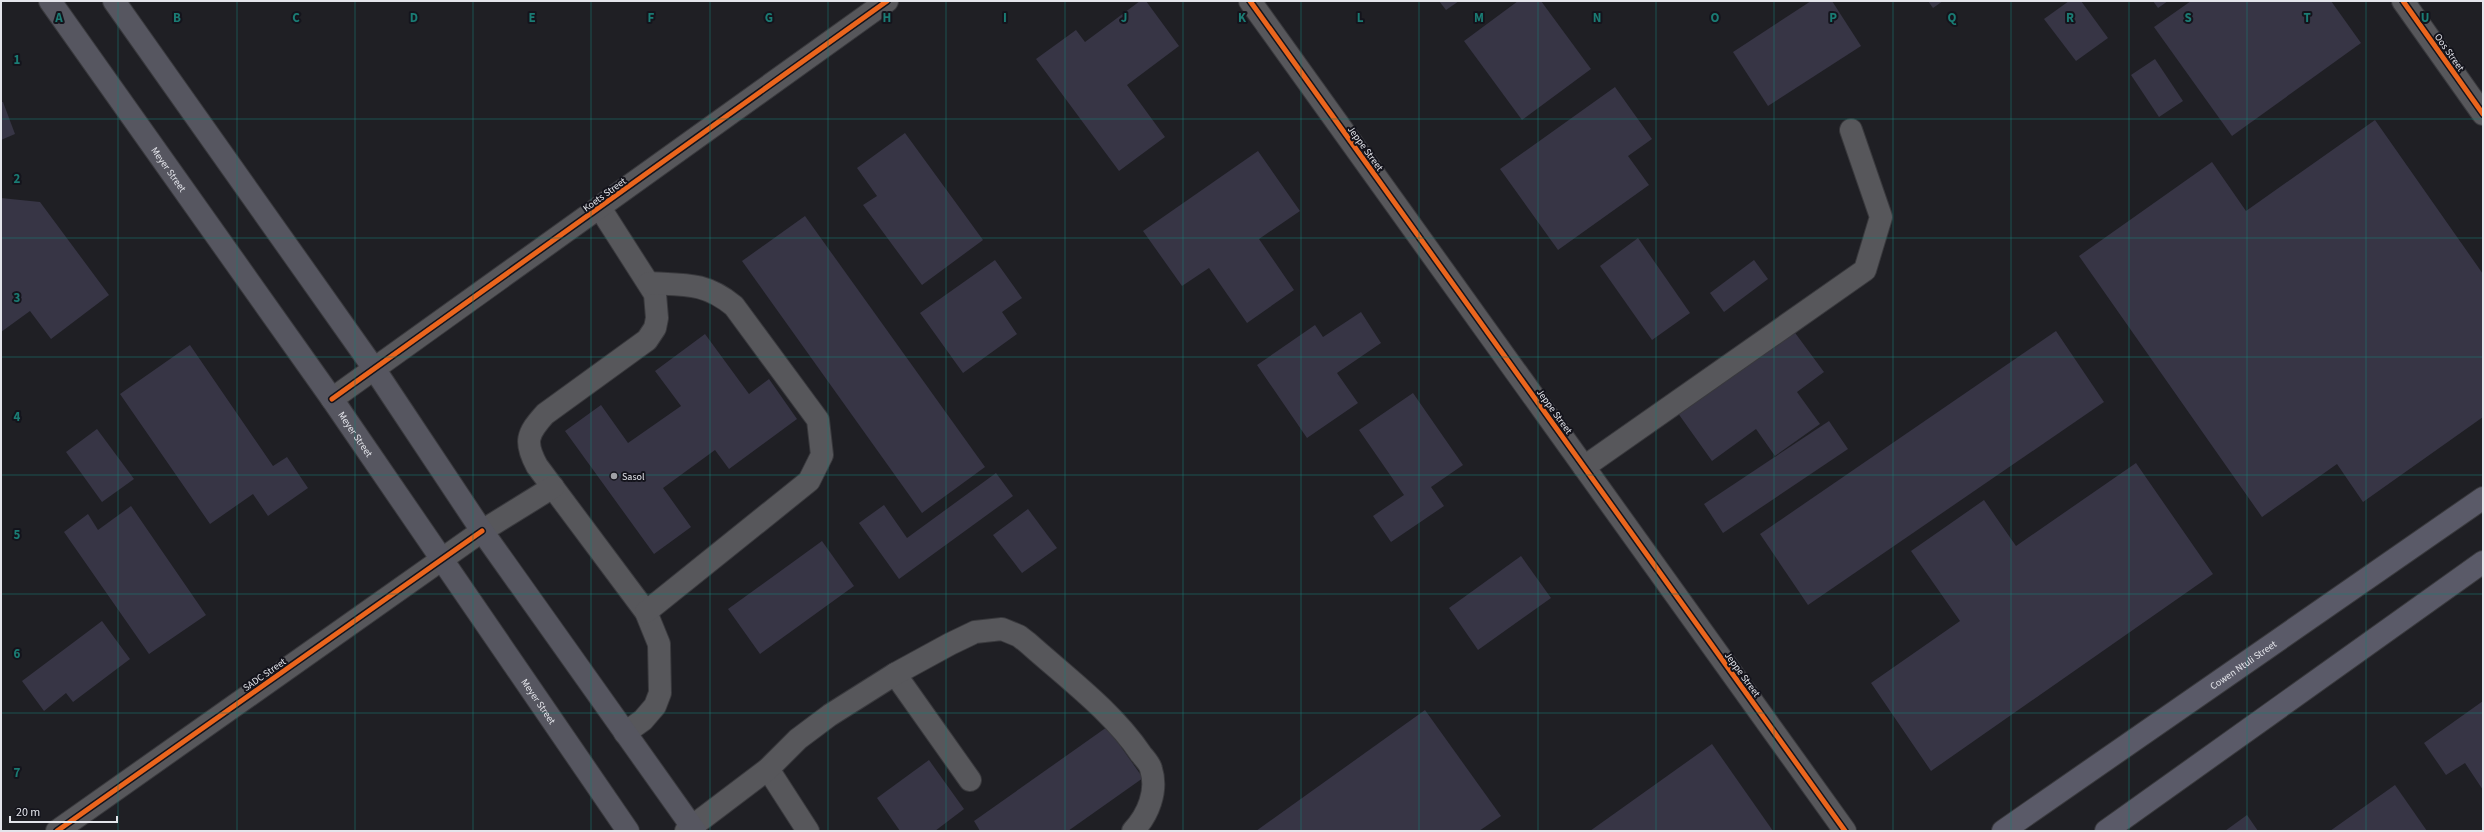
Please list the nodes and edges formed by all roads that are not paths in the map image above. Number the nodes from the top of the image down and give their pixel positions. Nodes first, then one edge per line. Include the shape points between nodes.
1 (50, 1) edge
2 (114, 1) edge
3 (886, 1) edge
4 (1250, 1) edge
5 (2403, 1) edge
6 (2483, 114) edge
7 (1851, 130) dead end
8 (600, 208) junction
9 (649, 283) junction
10 (375, 370) junction
11 (332, 399) junction
12 (1584, 467) junction
13 (553, 487) junction
14 (2483, 498) edge
15 (482, 531) junction
16 (443, 560) junction
17 (2483, 562) edge
18 (646, 612) junction
19 (895, 674) junction
20 (625, 733) junction
21 (768, 769) junction
22 (970, 780) dead end
23 (691, 830) edge
24 (57, 831) edge
25 (628, 831) edge
26 (808, 831) edge
27 (1133, 831) edge
28 (1845, 831) edge
29 (2003, 831) edge
30 (2106, 831) edge

1 - 11 main road, Meyer Street
2 - 10 main road
3 - 8 street, Koets Street
4 - 12 street, Jeppe Street
5 - 6 street, Oos Street
7 - 12 street via 1881,217 1865,270
8 - 9 street
8 - 10 street, Koets Street
9 - 13 street via 655,294 657,318 655,328 647,340 545,414 533,427 528,440 528,451
9 - 18 street via 697,285 719,294 734,306 818,420 822,455 809,482
10 - 11 street, Koets Street
10 - 15 main road
11 - 16 main road, Meyer Street
12 - 28 street, Jeppe Street
13 - 15 street, SADC Street
13 - 18 street
14 - 29 highway, Cowen Ntuli Street
15 - 16 street, SADC Street
15 - 20 main road
16 - 24 street, SADC Street
16 - 25 main road, Meyer Street
17 - 30 highway
18 - 20 street via 659,644 660,693 655,706 643,720
19 - 21 street via 798,739
19 - 22 street
19 - 27 street via 975,632 1002,629 1019,636 1113,718 1151,768 1154,789 1150,802
20 - 23 main road
21 - 23 street
21 - 26 street

